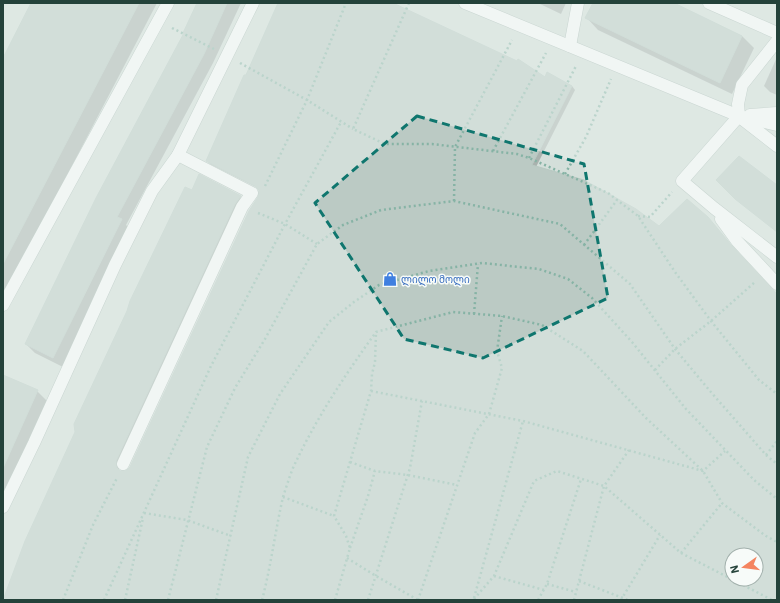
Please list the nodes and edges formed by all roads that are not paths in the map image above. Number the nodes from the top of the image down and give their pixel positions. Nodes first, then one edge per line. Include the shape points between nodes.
1 (168, 3) edge
2 (253, 3) edge
3 (465, 3) edge
4 (578, 3) edge
5 (709, 3) edge
6 (777, 33) edge
7 (777, 41) edge
8 (570, 46) junction
9 (777, 113) edge
10 (739, 116) junction
11 (777, 125) edge
12 (777, 146) edge
13 (178, 155) junction
14 (714, 208) junction
15 (777, 257) edge
16 (777, 284) edge
17 (3, 305) edge
18 (123, 464) road end
19 (3, 507) edge

1 - 17 lane
2 - 13 lane
3 - 8 lane
4 - 8 lane
5 - 6 lane
7 - 10 lane via 742,85 738,104
8 - 10 lane
9 - 10 lane
10 - 11 lane
10 - 12 lane
10 - 14 lane via 682,181
13 - 18 lane via 252,193 242,206
13 - 19 lane via 152,191 115,265
14 - 15 lane
14 - 16 lane via 737,241

